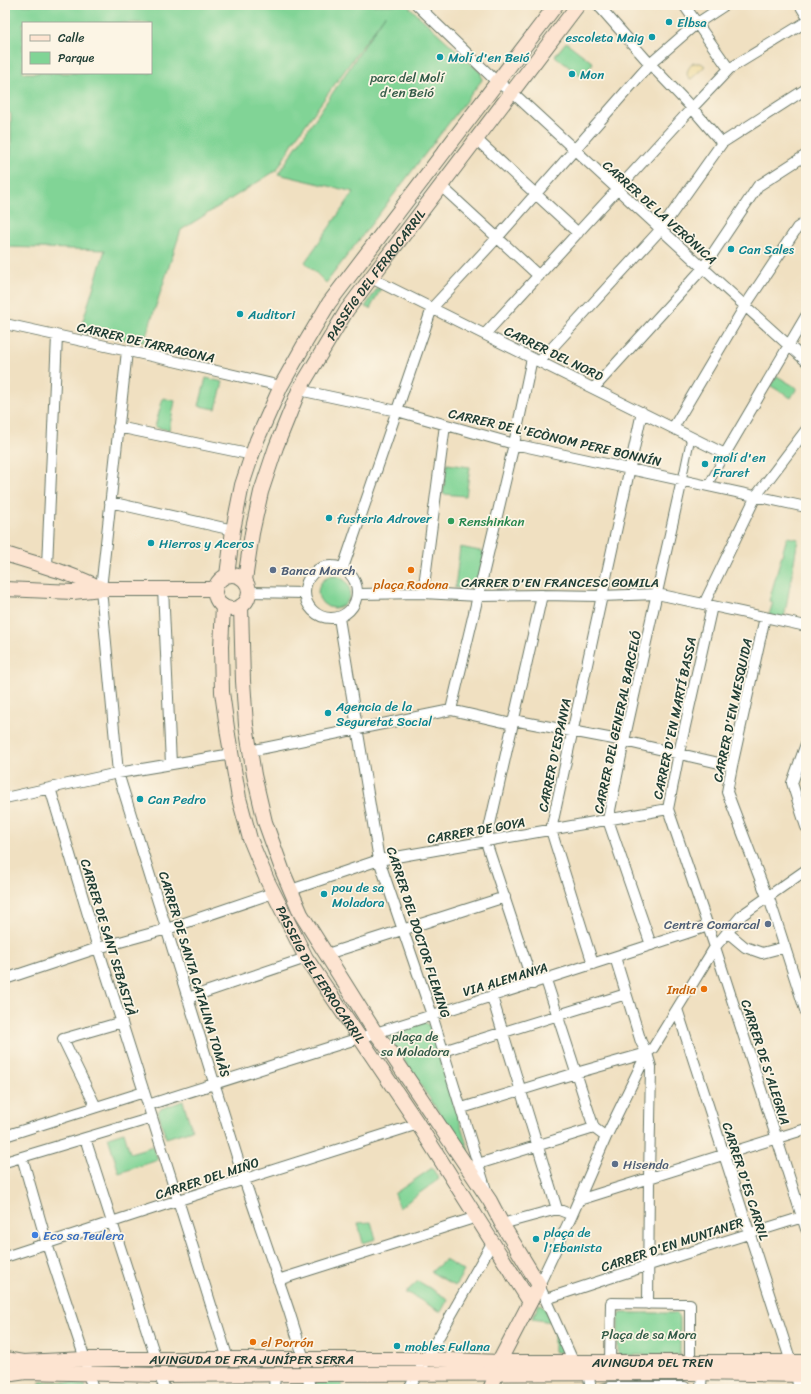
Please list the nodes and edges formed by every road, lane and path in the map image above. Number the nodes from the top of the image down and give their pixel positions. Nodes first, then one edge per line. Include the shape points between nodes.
1 (417, 5) edge
2 (556, 5) edge
3 (578, 5) edge
4 (598, 5) edge
5 (684, 5) edge
6 (725, 5) edge
7 (800, 5) edge
8 (806, 14) edge
9 (806, 22) edge
10 (696, 24) junction
11 (650, 64) junction
12 (729, 69) junction
13 (497, 82) junction
14 (806, 89) edge
15 (512, 92) junction
16 (692, 108) junction
17 (476, 139) junction
18 (722, 143) junction
19 (574, 151) junction
20 (806, 155) edge
21 (440, 185) junction
22 (617, 190) junction
23 (536, 194) junction
24 (806, 222) edge
25 (661, 229) junction
26 (578, 233) junction
27 (497, 238) junction
28 (703, 268) junction
29 (539, 276) junction
30 (371, 278) junction
31 (745, 306) junction
32 (432, 308) junction
33 (806, 316) edge
34 (5, 324) edge
35 (485, 334) junction
36 (58, 336) junction
37 (788, 346) junction
38 (127, 351) junction
39 (536, 359) junction
40 (806, 361) edge
41 (280, 386) junction
42 (594, 388) junction
43 (299, 390) junction
44 (397, 411) junction
45 (642, 412) junction
46 (445, 425) junction
47 (118, 427) junction
48 (673, 428) junction
49 (806, 430) edge
50 (691, 437) junction
51 (514, 444) junction
52 (725, 454) junction
53 (252, 455) junction
54 (630, 468) junction
55 (682, 480) junction
56 (708, 485) junction
57 (756, 496) junction
58 (110, 502) junction
59 (806, 507) edge
60 (233, 530) junction
61 (5, 554) edge
62 (47, 566) junction
63 (343, 568) junction
64 (227, 575) junction
65 (76, 576) junction
66 (247, 586) junction
67 (163, 588) junction
68 (5, 589) edge
69 (101, 589) junction
70 (216, 589) junction
71 (72, 592) junction
72 (305, 593) junction
73 (423, 593) junction
74 (358, 594) junction
75 (542, 594) junction
76 (657, 594) junction
77 (478, 596) junction
78 (601, 596) junction
79 (708, 605) junction
80 (223, 606) junction
81 (241, 606) junction
82 (766, 617) junction
83 (339, 618) junction
84 (806, 626) edge
85 (451, 710) junction
86 (513, 722) junction
87 (358, 730) junction
88 (572, 730) junction
89 (624, 741) junction
90 (806, 744) edge
91 (250, 751) junction
92 (679, 753) junction
93 (232, 754) junction
94 (171, 764) junction
95 (732, 766) junction
96 (118, 773) junction
97 (50, 788) junction
98 (5, 798) edge
99 (668, 809) junction
100 (608, 820) junction
101 (806, 827) edge
102 (551, 830) junction
103 (486, 842) junction
104 (379, 860) junction
105 (806, 870) edge
106 (291, 890) junction
107 (273, 893) junction
108 (505, 897) junction
109 (767, 897) junction
110 (708, 926) junction
111 (167, 929) junction
112 (403, 931) junction
113 (727, 932) junction
114 (651, 945) junction
115 (716, 947) junction
116 (785, 947) junction
117 (98, 948) junction
118 (327, 954) junction
119 (615, 957) junction
120 (306, 958) junction
121 (593, 964) junction
122 (5, 979) edge
123 (546, 980) junction
124 (533, 984) junction
125 (626, 994) junction
126 (492, 997) junction
127 (188, 998) junction
128 (677, 1009) junction
129 (806, 1013) edge
130 (432, 1015) junction
131 (558, 1015) junction
132 (122, 1022) junction
133 (375, 1032) junction
134 (503, 1032) junction
135 (360, 1037) junction
136 (443, 1050) junction
137 (647, 1053) junction
138 (576, 1073) junction
139 (215, 1084) junction
140 (520, 1090) junction
141 (144, 1092) junction
142 (148, 1105) junction
143 (96, 1107) junction
144 (462, 1108) junction
145 (152, 1118) junction
146 (418, 1124) junction
147 (594, 1128) junction
148 (806, 1129) edge
149 (5, 1136) edge
150 (606, 1137) junction
151 (85, 1138) junction
152 (778, 1138) junction
153 (537, 1146) junction
154 (724, 1154) junction
155 (22, 1157) junction
156 (5, 1162) edge
157 (478, 1164) junction
158 (649, 1178) junction
159 (244, 1179) junction
160 (179, 1200) junction
161 (579, 1200) junction
162 (490, 1201) junction
163 (557, 1210) junction
164 (572, 1216) junction
165 (804, 1216) edge
166 (477, 1217) junction
167 (112, 1223) junction
168 (502, 1224) junction
169 (806, 1229) edge
170 (749, 1233) junction
171 (492, 1243) junction
172 (47, 1244) junction
173 (5, 1257) edge
174 (649, 1265) junction
175 (278, 1280) junction
176 (539, 1285) junction
177 (546, 1299) junction
178 (530, 1302) junction
179 (648, 1304) junction
180 (5, 1359) edge
181 (85, 1359) junction
182 (156, 1359) junction
183 (228, 1359) junction
184 (304, 1359) junction
185 (425, 1360) junction
186 (610, 1362) junction
187 (791, 1362) junction
188 (806, 1362) edge
189 (696, 1367) junction
190 (498, 1368) junction
191 (579, 1369) junction
192 (418, 1373) junction
193 (5, 1374) edge
194 (88, 1374) junction
195 (276, 1374) junction
196 (306, 1374) junction
197 (159, 1375) junction
198 (802, 1375) edge
199 (93, 1389) edge
200 (165, 1389) edge
201 (274, 1389) edge
202 (311, 1389) edge
203 (409, 1389) edge
204 (490, 1389) edge
205 (591, 1389) edge
206 (603, 1389) edge
207 (689, 1389) edge
208 (701, 1389) edge
209 (798, 1389) edge

1 - 13 street, CARRER DE LA VERÒNICA
2 - 13 main road, PASSEIG DEL FERROCARRIL
3 - 15 main road, PASSEIG DEL FERROCARRIL
4 - 11 street
5 - 10 street
6 - 10 street
7 - 8 street
9 - 12 street
10 - 11 street
10 - 12 street
11 - 16 street
11 - 19 street
12 - 16 street
13 - 15 street, CARRER DE LA VERÒNICA
13 - 41 main road, PASSEIG DEL FERROCARRIL via 329,303
14 - 18 street
15 - 17 main road, PASSEIG DEL FERROCARRIL
15 - 19 street, CARRER DE LA VERÒNICA
16 - 18 street
16 - 22 street
17 - 21 main road, PASSEIG DEL FERROCARRIL
17 - 23 street
18 - 25 street
19 - 22 street, CARRER DE LA VERÒNICA
19 - 23 street
20 - 28 street via 758,186
21 - 27 street
21 - 30 main road, PASSEIG DEL FERROCARRIL
22 - 25 street, CARRER DE LA VERÒNICA
22 - 26 street
23 - 26 street
23 - 27 street
24 - 31 street via 797,228
25 - 28 street, CARRER DE LA VERÒNICA
25 - 39 street
26 - 29 street
27 - 29 street
27 - 32 street
28 - 31 street, CARRER DE LA VERÒNICA
28 - 42 street
29 - 35 street
30 - 32 street, CARRER DEL NORD
30 - 43 main road, PASSEIG DEL FERROCARRIL via 346,310
31 - 37 street, CARRER DE LA VERÒNICA
31 - 48 street
32 - 35 street, CARRER DEL NORD
32 - 44 street
33 - 37 street
34 - 36 street, CARRER DE TARRAGONA
35 - 39 street, CARRER DEL NORD
36 - 38 street, CARRER DE TARRAGONA
36 - 62 street
37 - 40 street, CARRER DE LA VERÒNICA
37 - 52 street
38 - 41 street, CARRER DE TARRAGONA
38 - 47 street, CARRER DE SANTA CATALINA TOMÀS
39 - 42 street, CARRER DEL NORD
39 - 51 street
41 - 53 main road, PASSEIG DEL FERROCARRIL
42 - 45 street, CARRER DEL NORD
43 - 44 street, CARRER DE L'ECÒNOM PERE BONNÍN
43 - 66 main road, PASSEIG DEL FERROCARRIL via 276,447 262,492 252,533
44 - 46 street, CARRER DE L'ECÒNOM PERE BONNÍN
44 - 63 street
45 - 48 street, CARRER DEL NORD
45 - 54 street, CARRER D'ESPANYA
46 - 51 street, CARRER DE L'ECÒNOM PERE BONNÍN
46 - 73 street
47 - 53 street
47 - 58 street, CARRER DE SANTA CATALINA TOMÀS
48 - 50 street, CARRER DEL NORD
49 - 57 street, CARRER D'EN MARTÍ BASSA
50 - 52 street, CARRER DEL NORD
50 - 55 street
51 - 54 street, CARRER DE L'ECÒNOM PERE BONNÍN
51 - 77 street
52 - 56 street
53 - 60 main road, PASSEIG DEL FERROCARRIL via 242,486
54 - 55 street, CARRER DE L'ECÒNOM PERE BONNÍN
54 - 78 street, CARRER D'ESPANYA
55 - 56 street, CARRER DE L'ECÒNOM PERE BONNÍN
55 - 76 street, CARRER DEL GENERAL BARCELÓ
56 - 57 street, CARRER DE L'ECÒNOM PERE BONNÍN
57 - 59 street, CARRER DE L'ECÒNOM PERE BONNÍN
57 - 79 street, CARRER D'EN MARTÍ BASSA
58 - 60 street
58 - 69 street, CARRER DE SANTA CATALINA TOMÀS
60 - 64 main road, PASSEIG DEL FERROCARRIL
61 - 62 main road
62 - 65 main road
63 - 72 street via 325,566 317,570 310,576
63 - 74 street via 354,579
64 - 66 main road via 240,576
64 - 70 main road via 220,580
65 - 69 main road
65 - 71 main road via 78,585
66 - 72 street
66 - 81 main road via 248,597 246,603
67 - 69 main road
67 - 70 main road
67 - 94 street
68 - 71 main road
69 - 71 main road
69 - 96 street, CARRER DE SANTA CATALINA TOMÀS
70 - 80 main road via 218,602
72 - 83 street via 306,601 316,614 331,619
73 - 74 street, CARRER D'EN FRANCESC GOMILA
73 - 77 street, CARRER D'EN FRANCESC GOMILA
74 - 83 street via 352,609
75 - 77 street, CARRER D'EN FRANCESC GOMILA
75 - 78 street, CARRER D'EN FRANCESC GOMILA
75 - 86 street
76 - 78 street, CARRER D'EN FRANCESC GOMILA
76 - 79 street, CARRER D'EN FRANCESC GOMILA
76 - 89 street, CARRER DEL GENERAL BARCELÓ
77 - 85 street
78 - 88 street, CARRER D'ESPANYA
79 - 82 street, CARRER D'EN FRANCESC GOMILA
79 - 92 street, CARRER D'EN MARTÍ BASSA
80 - 81 main road
80 - 93 main road, PASSEIG DEL FERROCARRIL via 220,647 222,692
81 - 91 main road, PASSEIG DEL FERROCARRIL via 243,681
82 - 84 street, CARRER D'EN FRANCESC GOMILA
82 - 95 street, CARRER D'EN MESQUIDA
83 - 87 street, CARRER DEL DOCTOR FLEMING
85 - 86 street
85 - 87 street
86 - 88 street
86 - 103 street
87 - 91 street
87 - 104 street, CARRER DEL DOCTOR FLEMING
88 - 89 street
88 - 102 street, CARRER D'ESPANYA
89 - 92 street
89 - 100 street, CARRER DEL GENERAL BARCELÓ
90 - 101 street via 792,783
91 - 106 main road, PASSEIG DEL FERROCARRIL via 265,822
92 - 95 street
92 - 99 street, CARRER D'EN MARTÍ BASSA
93 - 94 street
93 - 107 main road, PASSEIG DEL FERROCARRIL via 239,798 250,839
94 - 96 street
95 - 109 street, CARRER D'EN MESQUIDA via 727,792
96 - 97 street
96 - 111 street, CARRER DE SANTA CATALINA TOMÀS
97 - 98 street
97 - 117 street, CARRER DE SANT SEBASTIÀ
99 - 100 street, CARRER DE GOYA
99 - 110 street, CARRER D'EN MARTÍ BASSA
100 - 102 street, CARRER DE GOYA
100 - 114 street, CARRER DEL GENERAL BARCELÓ
102 - 103 street, CARRER DE GOYA
102 - 121 street, CARRER D'ESPANYA
103 - 104 street, CARRER DE GOYA
103 - 108 street
104 - 106 street, CARRER DE GOYA
104 - 112 street, CARRER DEL DOCTOR FLEMING
105 - 109 street
106 - 118 main road, PASSEIG DEL FERROCARRIL via 301,914
107 - 111 street
107 - 120 main road, PASSEIG DEL FERROCARRIL
108 - 112 street
108 - 124 street
109 - 113 street via 742,915
109 - 116 street, CARRER D'EN MESQUIDA
110 - 114 street, VIA ALEMANYA
110 - 115 street, CARRER DE S'ALEGRIA
111 - 117 street
111 - 127 street, CARRER DE SANTA CATALINA TOMÀS
112 - 118 street
112 - 130 street, CARRER DEL DOCTOR FLEMING
113 - 115 street
113 - 116 street via 745,947 762,952
114 - 119 street, VIA ALEMANYA
115 - 128 street
115 - 152 street, CARRER DE S'ALEGRIA
116 - 129 street, CARRER D'EN MESQUIDA
117 - 122 street
117 - 132 street, CARRER DE SANT SEBASTIÀ
118 - 133 main road, PASSEIG DEL FERROCARRIL
119 - 121 street, VIA ALEMANYA
119 - 125 street
120 - 127 street
120 - 135 main road, PASSEIG DEL FERROCARRIL
121 - 123 street, VIA ALEMANYA
123 - 124 street, VIA ALEMANYA
123 - 131 street
124 - 126 street, VIA ALEMANYA
125 - 131 street
125 - 137 street
126 - 130 street, VIA ALEMANYA
126 - 134 street
127 - 139 street, CARRER DE SANTA CATALINA TOMÀS
128 - 137 street via 653,1048
128 - 154 street, CARRER D'ES CARRIL
130 - 133 street, VIA ALEMANYA
130 - 136 street, CARRER DEL DOCTOR FLEMING
131 - 134 street
131 - 138 street
132 - 141 street, CARRER DE SANT SEBASTIÀ
132 - 143 street via 63,1039
133 - 135 street, VIA ALEMANYA
133 - 162 main road, PASSEIG DEL FERROCARRIL
134 - 136 street
134 - 140 street
135 - 139 street, VIA ALEMANYA
135 - 146 main road, PASSEIG DEL FERROCARRIL
136 - 144 street, CARRER DEL DOCTOR FLEMING
137 - 138 street
137 - 150 street
137 - 158 street via 651,1067
138 - 140 street
138 - 147 street
139 - 142 street, VIA ALEMANYA
139 - 159 street, CARRER DE SANTA CATALINA TOMÀS
140 - 144 street
140 - 153 street
141 - 142 street, CARRER DE SANT SEBASTIÀ
141 - 143 street
142 - 145 street, CARRER DE SANT SEBASTIÀ
143 - 149 street
144 - 157 street, CARRER DEL DOCTOR FLEMING
145 - 151 street
145 - 160 street
146 - 159 street, CARRER DEL MIÑO
146 - 166 main road, PASSEIG DEL FERROCARRIL
147 - 150 street
147 - 153 street
148 - 152 street
150 - 161 street
151 - 155 street
151 - 167 street
152 - 154 street
152 - 165 street, CARRER DE S'ALEGRIA
153 - 157 street
153 - 163 street
154 - 158 street
154 - 170 street, CARRER D'ES CARRIL
155 - 156 street
155 - 172 street
157 - 162 street, CARRER DEL DOCTOR FLEMING
158 - 161 street
158 - 174 street
159 - 160 street, CARRER DEL MIÑO
159 - 175 street, CARRER DE SANTA CATALINA TOMÀS
160 - 167 street, CARRER DEL MIÑO
160 - 183 street
161 - 164 street
162 - 168 main road, PASSEIG DEL FERROCARRIL
163 - 164 street
163 - 168 street
164 - 176 street
165 - 169 street, CARRER DE S'ALEGRIA
165 - 170 street, CARRER D'EN MUNTANER
166 - 171 main road, PASSEIG DEL FERROCARRIL
166 - 175 street
167 - 172 street, CARRER DEL MIÑO
167 - 182 street
168 - 176 main road, PASSEIG DEL FERROCARRIL
170 - 174 street, CARRER D'EN MUNTANER
170 - 187 street, CARRER D'ES CARRIL
171 - 178 main road, PASSEIG DEL FERROCARRIL
171 - 185 street
172 - 173 street, CARRER DEL MIÑO
172 - 181 street
174 - 177 street, CARRER D'EN MUNTANER
174 - 179 street
175 - 184 street, CARRER DE SANTA CATALINA TOMÀS
176 - 177 street
176 - 178 main road
177 - 191 street
178 - 190 main road
179 - 186 street via 611,1303
179 - 189 street via 690,1304
180 - 181 main road, AVINGUDA DE FRA JUNÍPER SERRA via 23,1362
181 - 182 main road, AVINGUDA DE FRA JUNÍPER SERRA
181 - 194 street
182 - 183 main road, AVINGUDA DE FRA JUNÍPER SERRA
183 - 184 main road, AVINGUDA DE FRA JUNÍPER SERRA
184 - 185 main road, AVINGUDA DE FRA JUNÍPER SERRA
185 - 190 main road, AVINGUDA DE FRA JUNÍPER SERRA
185 - 192 street
186 - 189 main road, AVINGUDA DEL TREN
186 - 191 main road, AVINGUDA DEL TREN
187 - 188 main road, AVINGUDA DEL TREN
187 - 189 main road, AVINGUDA DEL TREN
189 - 191 main road
189 - 198 main road, AVINGUDA DEL TREN
189 - 208 street
190 - 191 main road
190 - 192 main road, AVINGUDA DE FRA JUNÍPER SERRA
190 - 204 main road
191 - 205 street
192 - 196 main road, AVINGUDA DE FRA JUNÍPER SERRA
192 - 203 street
193 - 194 main road, AVINGUDA DE FRA JUNÍPER SERRA
194 - 197 main road, AVINGUDA DE FRA JUNÍPER SERRA
194 - 199 street
195 - 196 main road, AVINGUDA DE FRA JUNÍPER SERRA
195 - 197 main road, AVINGUDA DE FRA JUNÍPER SERRA
195 - 201 street
196 - 202 street
197 - 200 street
198 - 209 street
206 - 207 street

